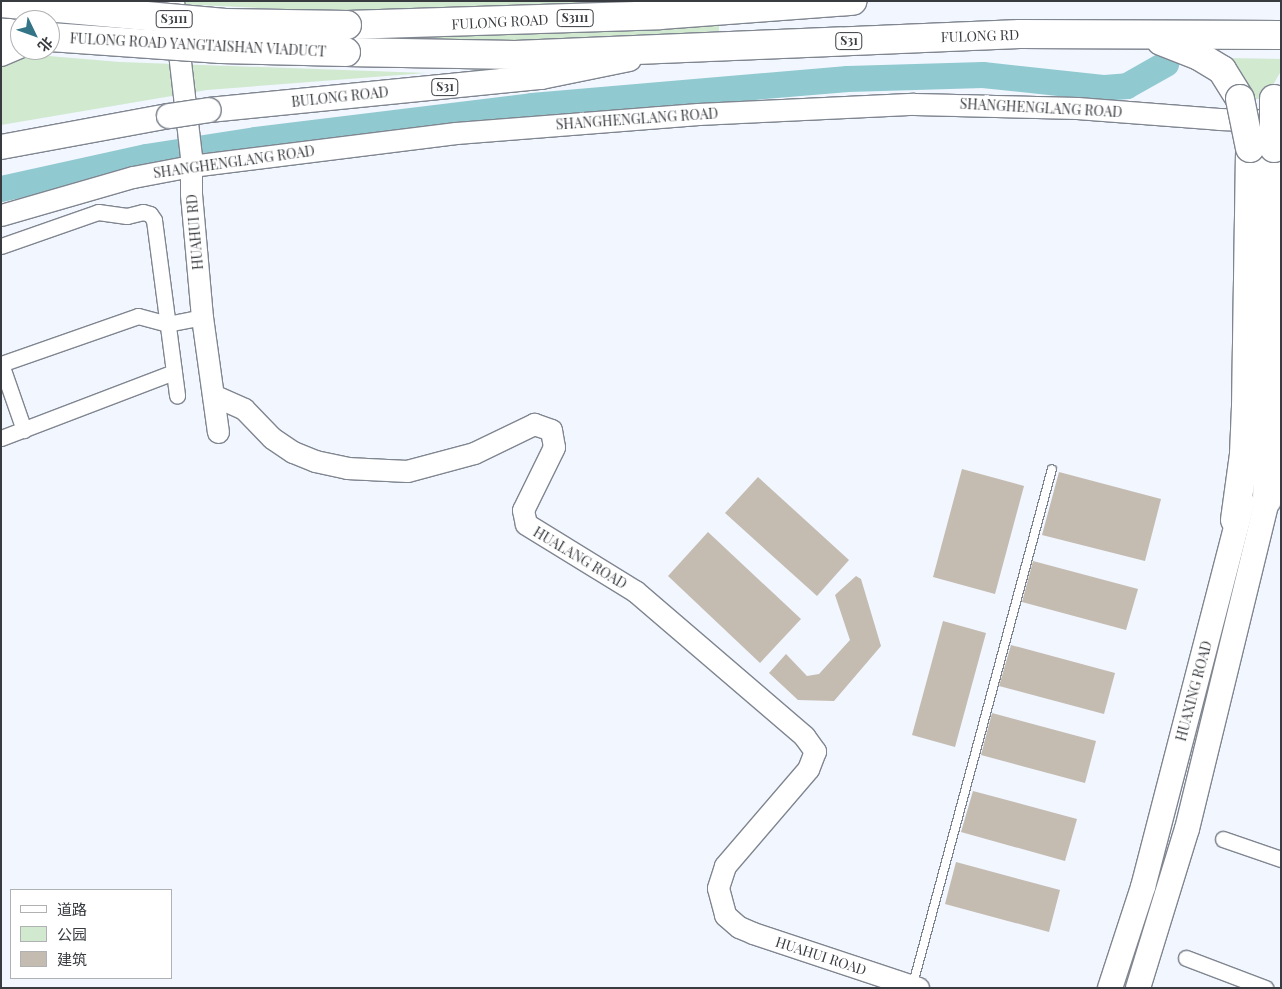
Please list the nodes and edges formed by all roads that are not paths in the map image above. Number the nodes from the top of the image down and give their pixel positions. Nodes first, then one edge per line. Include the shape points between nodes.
1 (131, 1) edge
2 (172, 1) edge
3 (772, 1) edge
4 (852, 1) edge
5 (1, 3) edge
6 (801, 3) junction
7 (347, 25) joint
8 (60, 31) edge
9 (1281, 35) edge
10 (60, 36) edge
11 (1148, 36) junction
12 (678, 48) junction
13 (1279, 102) edge
14 (1, 147) edge
15 (1262, 148) junction
16 (190, 155) junction
17 (1, 215) edge
18 (1, 246) edge
19 (202, 317) junction
20 (168, 324) junction
21 (1, 364) edge
22 (174, 372) junction
23 (177, 395) dead end
24 (213, 395) junction
25 (1281, 395) edge
26 (24, 430) junction
27 (218, 432) dead end
28 (1, 438) edge
29 (1275, 440) edge
30 (1052, 469) dead end
31 (1267, 500) joint
32 (1235, 520) junction
33 (1223, 838) dead end
34 (1281, 859) edge
35 (753, 933) joint
36 (1186, 958) dead end
37 (915, 987) edge
38 (1110, 988) edge
39 (1138, 988) edge
40 (1266, 988) edge

1 - 8 main road
2 - 16 street, HUAHUI RD
3 - 6 main road
4 - 6 highway
5 - 7 highway, FULONG ROAD YANGTAISHAN VIADUCT / S3111, bridge via 225,23
6 - 7 highway, FULONG ROAD / S3111 via 660,15
9 - 11 highway, FULONG RD / S31
10 - 12 highway, FULONG ROAD YANGTAISHAN VIADUCT / S3111, bridge via 221,49 346,52 515,55
11 - 12 highway, FULONG RD / S31 via 1020,34
11 - 15 highway, bridge via 1212,64 1234,84
12 - 14 main road, BULONG ROAD / S31, bridge via 541,78 209,110
13 - 15 highway, bridge
13 - 16 street, SHANGHENGLANG ROAD via 1219,119 1069,107 914,104 698,114
15 - 29 highway
15 - 32 highway via 1244,454
16 - 17 street, SHANGHENGLANG ROAD via 133,177
16 - 19 street, HUAHUI RD via 190,194
18 - 20 street via 98,212 127,216 143,212 150,214 154,220
19 - 20 street
19 - 24 street, HUAHUI RD
20 - 21 street via 138,316
20 - 22 street
21 - 26 street
22 - 23 street
22 - 26 street
24 - 27 street, HUAHUI RD
24 - 35 street, HUALANG ROAD via 244,409 272,438 293,452 347,468 407,471 474,452 534,424 551,430 554,447 523,510 526,524 635,591 804,736 815,751 808,769 721,872 718,895 725,915 739,927
25 - 29 main road, HUAXING ROAD
26 - 28 street
29 - 31 highway
29 - 32 main road, HUAXING ROAD
30 - 37 lane
31 - 39 main road, HUAXING ROAD via 1187,829
32 - 38 main road, HUAXING ROAD via 1209,635 1148,869
33 - 34 street
35 - 37 street, HUAHUI ROAD
36 - 40 street

